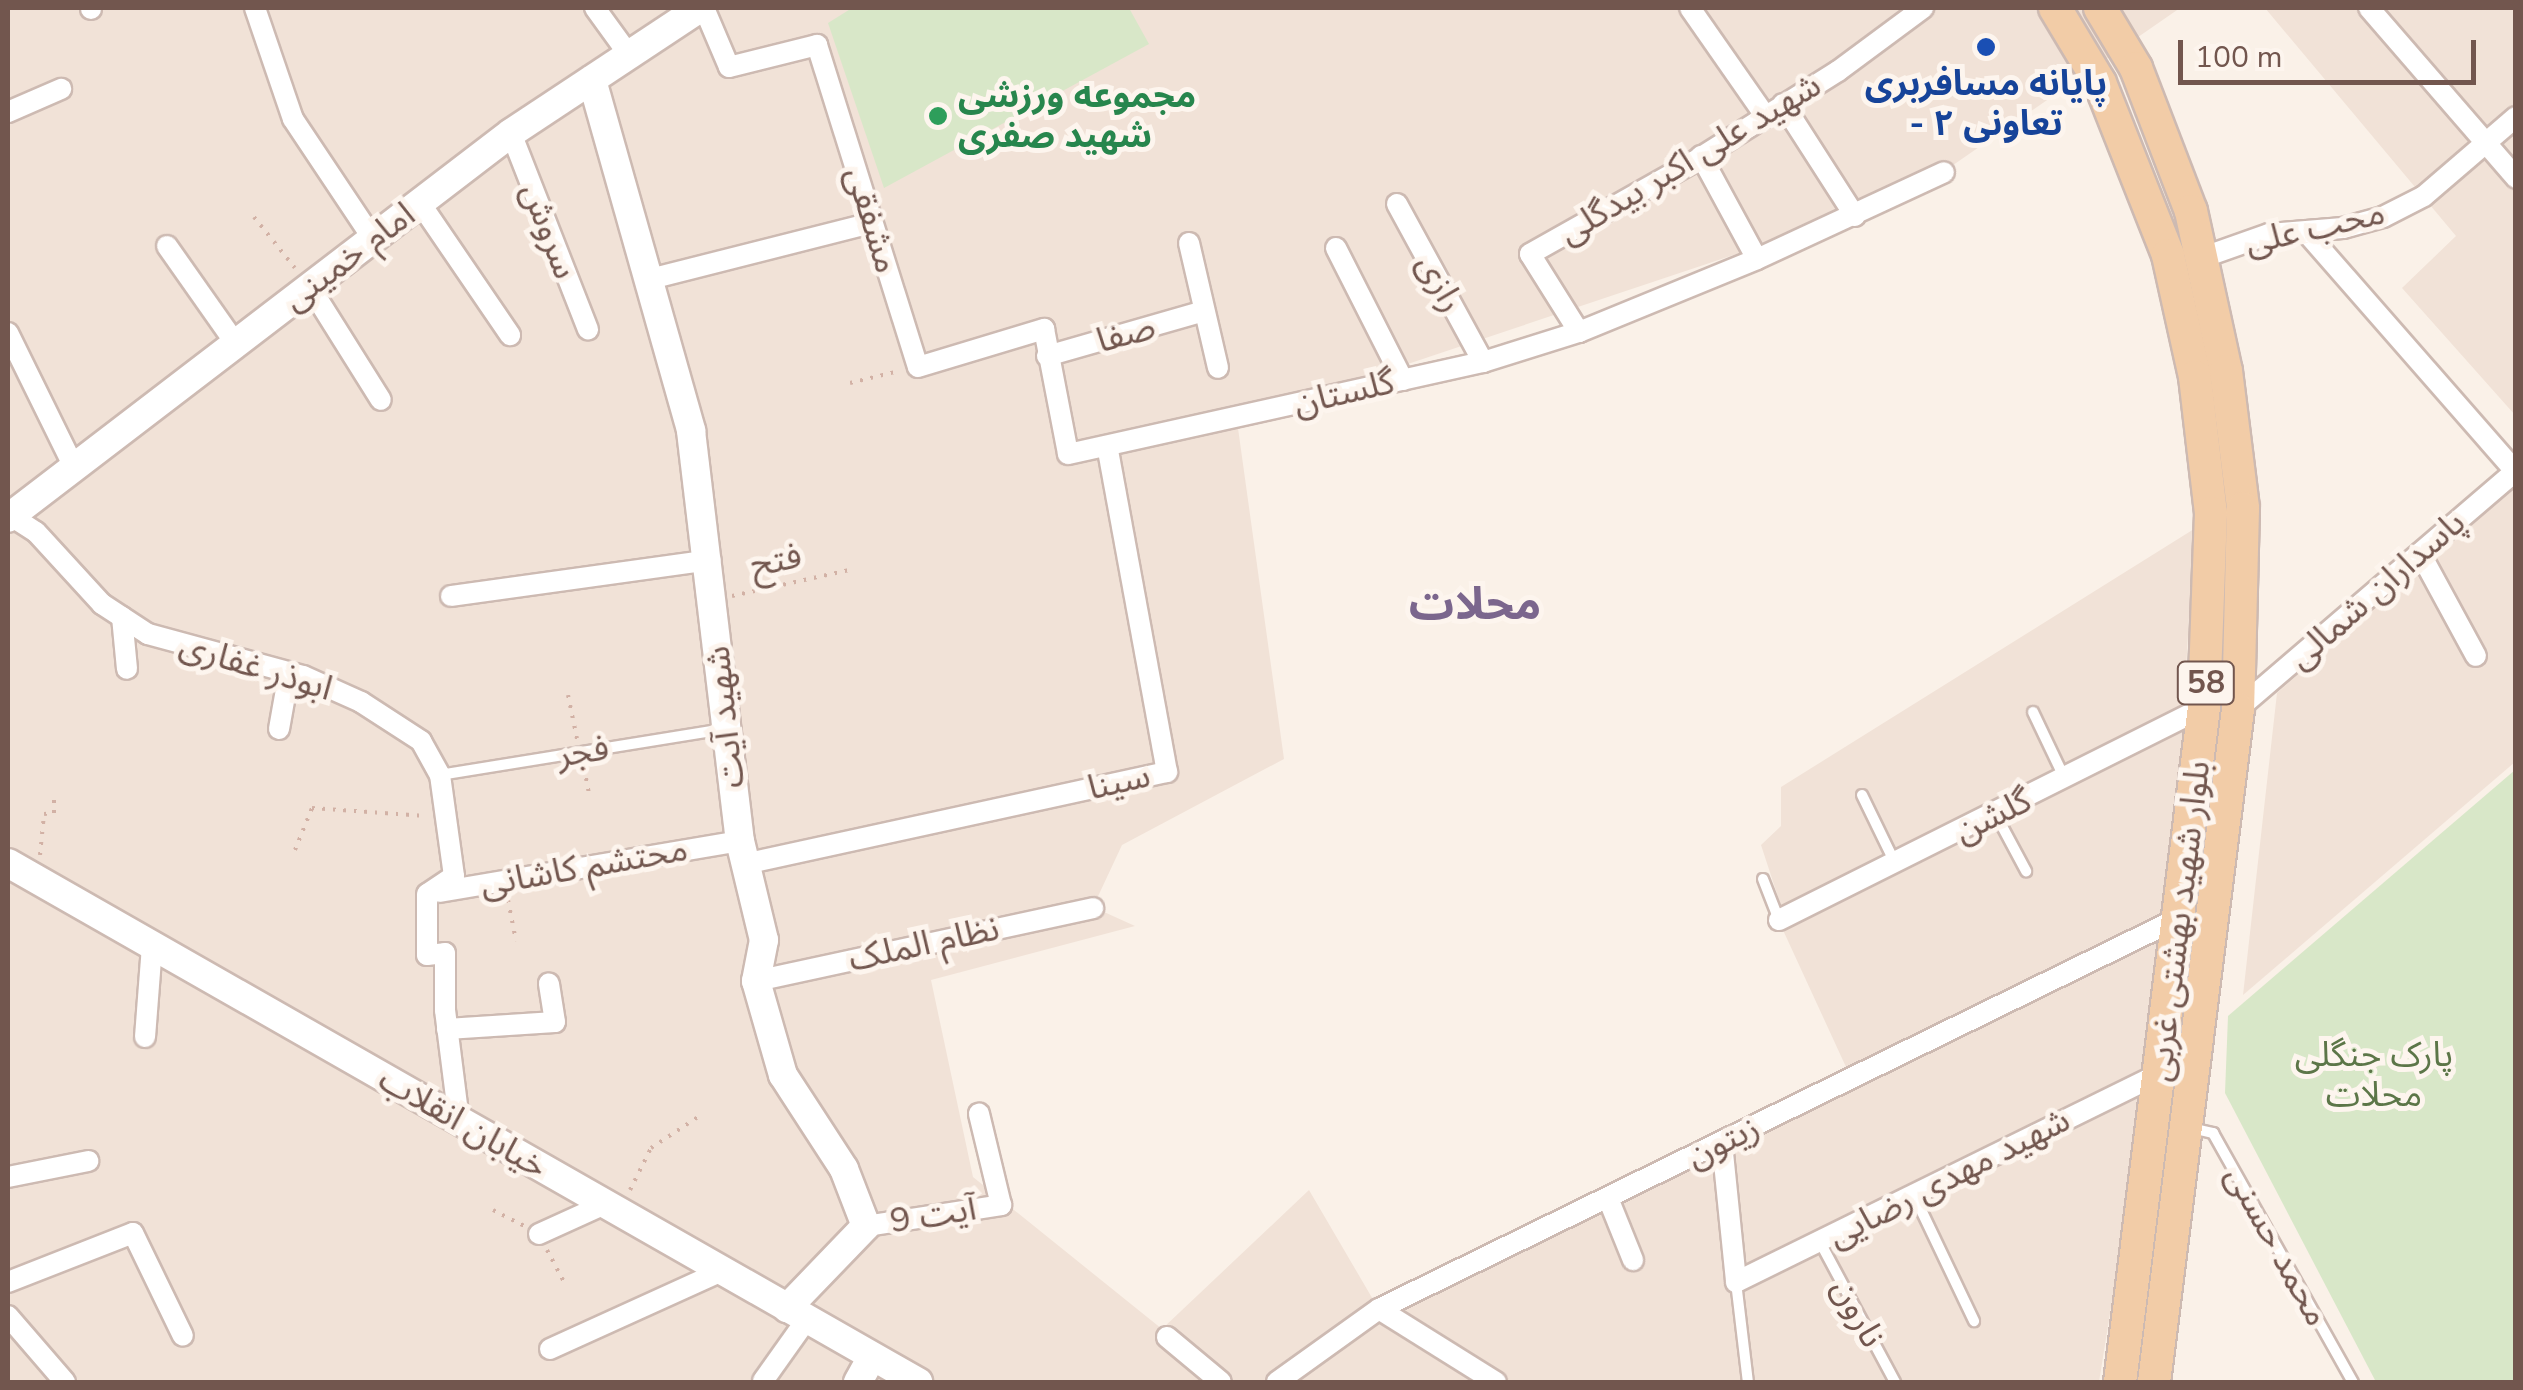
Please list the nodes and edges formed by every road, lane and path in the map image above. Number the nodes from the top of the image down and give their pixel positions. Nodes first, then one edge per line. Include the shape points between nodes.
1 (255, 8) edge
2 (596, 8) edge
3 (702, 8) edge
4 (1690, 8) edge
5 (1923, 8) edge
6 (2055, 8) edge
7 (2100, 8) edge
8 (2369, 8) edge
9 (628, 55) junction
10 (592, 80) junction
11 (61, 90) dead end
12 (1774, 109) junction
13 (8, 112) edge
14 (2516, 117) edge
15 (511, 133) junction
16 (2487, 146) junction
17 (1700, 156) junction
18 (1944, 172) dead end
19 (2516, 178) edge
20 (420, 202) junction
21 (1397, 204) dead end
22 (1854, 216) junction
23 (254, 217) dead end
24 (872, 223) junction
25 (2306, 232) junction
26 (373, 238) junction
27 (1189, 243) dead end
28 (167, 246) dead end
29 (1336, 248) dead end
30 (2204, 258) junction
31 (1757, 260) junction
32 (650, 278) junction
33 (310, 287) junction
34 (1204, 312) junction
35 (588, 330) dead end
36 (1579, 332) junction
37 (8, 333) edge
38 (510, 335) dead end
39 (236, 344) junction
40 (1047, 356) junction
41 (1483, 362) junction
42 (918, 367) junction
43 (1218, 368) dead end
44 (1404, 380) junction
45 (850, 383) dead end
46 (382, 400) dead end
47 (1107, 446) junction
48 (75, 469) junction
49 (2515, 472) edge
50 (8, 516) edge
51 (2420, 553) junction
52 (710, 560) junction
53 (849, 570) dead end
54 (450, 596) dead end
55 (713, 600) junction
56 (122, 617) junction
57 (2476, 656) dead end
58 (127, 669) dead end
59 (290, 673) junction
60 (568, 694) dead end
61 (2204, 707) junction
62 (2238, 709) junction
63 (2034, 712) dead end
64 (726, 728) junction
65 (279, 729) dead end
66 (580, 752) junction
67 (440, 775) junction
68 (2066, 781) junction
69 (54, 793) dead end
70 (1862, 795) dead end
71 (590, 798) dead end
72 (1996, 815) junction
73 (446, 817) junction
74 (295, 850) dead end
75 (744, 852) junction
76 (8, 863) edge
77 (1896, 864) junction
78 (2026, 872) dead end
79 (1763, 878) dead end
80 (38, 880) junction
81 (504, 880) junction
82 (428, 894) junction
83 (1093, 908) dead end
84 (2179, 918) junction
85 (1779, 920) joint
86 (516, 941) dead end
87 (152, 946) junction
88 (756, 981) junction
89 (550, 983) dead end
90 (448, 1029) junction
91 (146, 1037) dead end
92 (2162, 1072) junction
93 (979, 1114) dead end
94 (698, 1117) dead end
95 (459, 1121) junction
96 (2187, 1127) junction
97 (1722, 1143) junction
98 (88, 1161) dead end
99 (8, 1176) edge
100 (1913, 1193) junction
101 (1608, 1198) junction
102 (612, 1208) junction
103 (866, 1226) junction
104 (539, 1234) dead end
105 (1821, 1244) junction
106 (1633, 1260) dead end
107 (722, 1271) junction
108 (8, 1282) edge
109 (1736, 1282) junction
110 (1379, 1309) junction
111 (797, 1314) junction
112 (8, 1316) edge
113 (1974, 1321) dead end
114 (182, 1336) dead end
115 (1167, 1337) dead end
116 (550, 1350) dead end
117 (872, 1356) junction
118 (763, 1381) edge
119 (65, 1382) edge
120 (858, 1382) edge
121 (918, 1382) edge
122 (1221, 1382) edge
123 (1277, 1382) edge
124 (1496, 1382) edge
125 (1748, 1382) edge
126 (1895, 1382) edge
127 (2120, 1382) edge
128 (2154, 1382) edge
129 (2353, 1382) edge

1 - 26 street via 293,118
2 - 9 street
3 - 9 main road, امام خمینی
3 - 24 street, مشفقی via 729,66 816,45
4 - 12 street
5 - 12 street, شهید علی اکبر بیدگلی
6 - 61 main road, بلوار شهید بهشتی غربی / 58 via 2100,83 2146,191 2183,315 2210,513
7 - 30 main road, بلوار شهید بهشتی غربی / 58 via 2136,68
8 - 16 street
9 - 10 main road, امام خمینی
10 - 15 main road, امام خمینی
10 - 32 main road, شهید آیت
11 - 13 street
12 - 17 street, شهید علی اکبر بیدگلی
12 - 22 street
14 - 16 street, محب علی
15 - 20 main road, امام خمینی
15 - 35 street, سروش
16 - 19 street
16 - 25 street, محب علی via 2424,196 2383,217
17 - 31 street
17 - 36 street, شهید علی اکبر بیدگلی via 1530,254
18 - 22 street, گلستان
20 - 26 main road, امام خمینی
20 - 38 street
21 - 41 street, رازی
22 - 31 street, گلستان
23 - 33 path
24 - 32 street
24 - 42 street, مشفقی
25 - 30 street, محب علی via 2268,234
25 - 49 street
26 - 33 main road, امام خمینی
27 - 34 street
28 - 39 street
29 - 44 street
30 - 62 main road, بلوار شهید بهشتی غربی / 58 via 2243,508
31 - 36 street, گلستان
32 - 52 main road, شهید آیت via 691,431
33 - 39 main road, امام خمینی
33 - 46 street
34 - 40 street, صفا
34 - 43 street
36 - 41 street, گلستان
37 - 48 street
39 - 48 main road, امام خمینی
40 - 42 street via 1044,329
40 - 47 street, گلستان via 1068,454
41 - 44 street, گلستان
42 - 45 path
44 - 47 street, گلستان
47 - 75 street, سینا via 1167,772
48 - 50 main road, امام خمینی
49 - 51 street, پاسداران شمالی
50 - 56 street, ابوذر غفاری via 36,532
51 - 57 street
51 - 62 street, پاسداران شمالی
52 - 54 street
52 - 55 main road, شهید آیت
53 - 55 path, فتح
55 - 64 main road, شهید آیت
56 - 58 street
56 - 59 street, ابوذر غفاری via 148,634
59 - 65 street
59 - 67 street, ابوذر غفاری via 361,702 422,741
60 - 66 path
61 - 68 street, گلشن
61 - 84 main road, بلوار شهید بهشتی غربی / 58
62 - 96 main road, بلوار شهید بهشتی غربی / 58
63 - 68 lane
64 - 66 lane, فجر
64 - 75 main road, شهید آیت
66 - 67 lane, فجر
66 - 71 path
67 - 73 street, ابوذر غفاری
68 - 72 street, گلشن
69 - 80 path via 54,813 44,814
70 - 77 lane
72 - 77 street, گلشن
72 - 78 lane
73 - 74 path via 312,808
73 - 82 street, ابوذر غفاری via 454,876
75 - 81 street, محتشم کاشانی
75 - 88 main road, شهید آیت via 764,940
76 - 80 main road, خیابان انقلاب
77 - 85 street, گلشن
79 - 85 lane
80 - 87 main road, خیابان انقلاب
81 - 82 street, محتشم کاشانی
81 - 86 path
82 - 90 street via 427,955 446,953
83 - 88 street, نظام الملک
84 - 92 main road, بلوار شهید بهشتی غربی / 58
84 - 97 street, زیتون
87 - 91 street
87 - 95 main road, خیابان انقلاب
88 - 103 main road, شهید آیت via 784,1075 844,1169
89 - 90 street via 555,1022
90 - 95 street
92 - 100 street, شهید مهدی رضایی
92 - 127 main road, بلوار شهید بهشتی غربی / 58
93 - 103 street, آیت 9 via 1000,1205
94 - 102 path via 651,1148
95 - 102 main road, خیابان انقلاب
96 - 128 main road, بلوار شهید بهشتی غربی / 58
96 - 129 lane, محمد حسنی via 2213,1132
97 - 101 street, زیتون
97 - 109 street
98 - 99 street
100 - 105 street, شهید مهدی رضایی
100 - 113 lane
101 - 106 street
101 - 110 street, زیتون
102 - 104 street
102 - 107 main road, خیابان انقلاب
103 - 111 main road
105 - 109 street, شهید مهدی رضایی
105 - 126 lane, نارون
107 - 111 main road, خیابان انقلاب
107 - 116 street
108 - 114 street via 132,1232
109 - 125 lane
110 - 123 street, زیتون
110 - 124 street
111 - 117 main road, خیابان انقلاب
111 - 118 street
112 - 119 street
115 - 122 street
117 - 120 main road
117 - 121 main road, خیابان انقلاب

